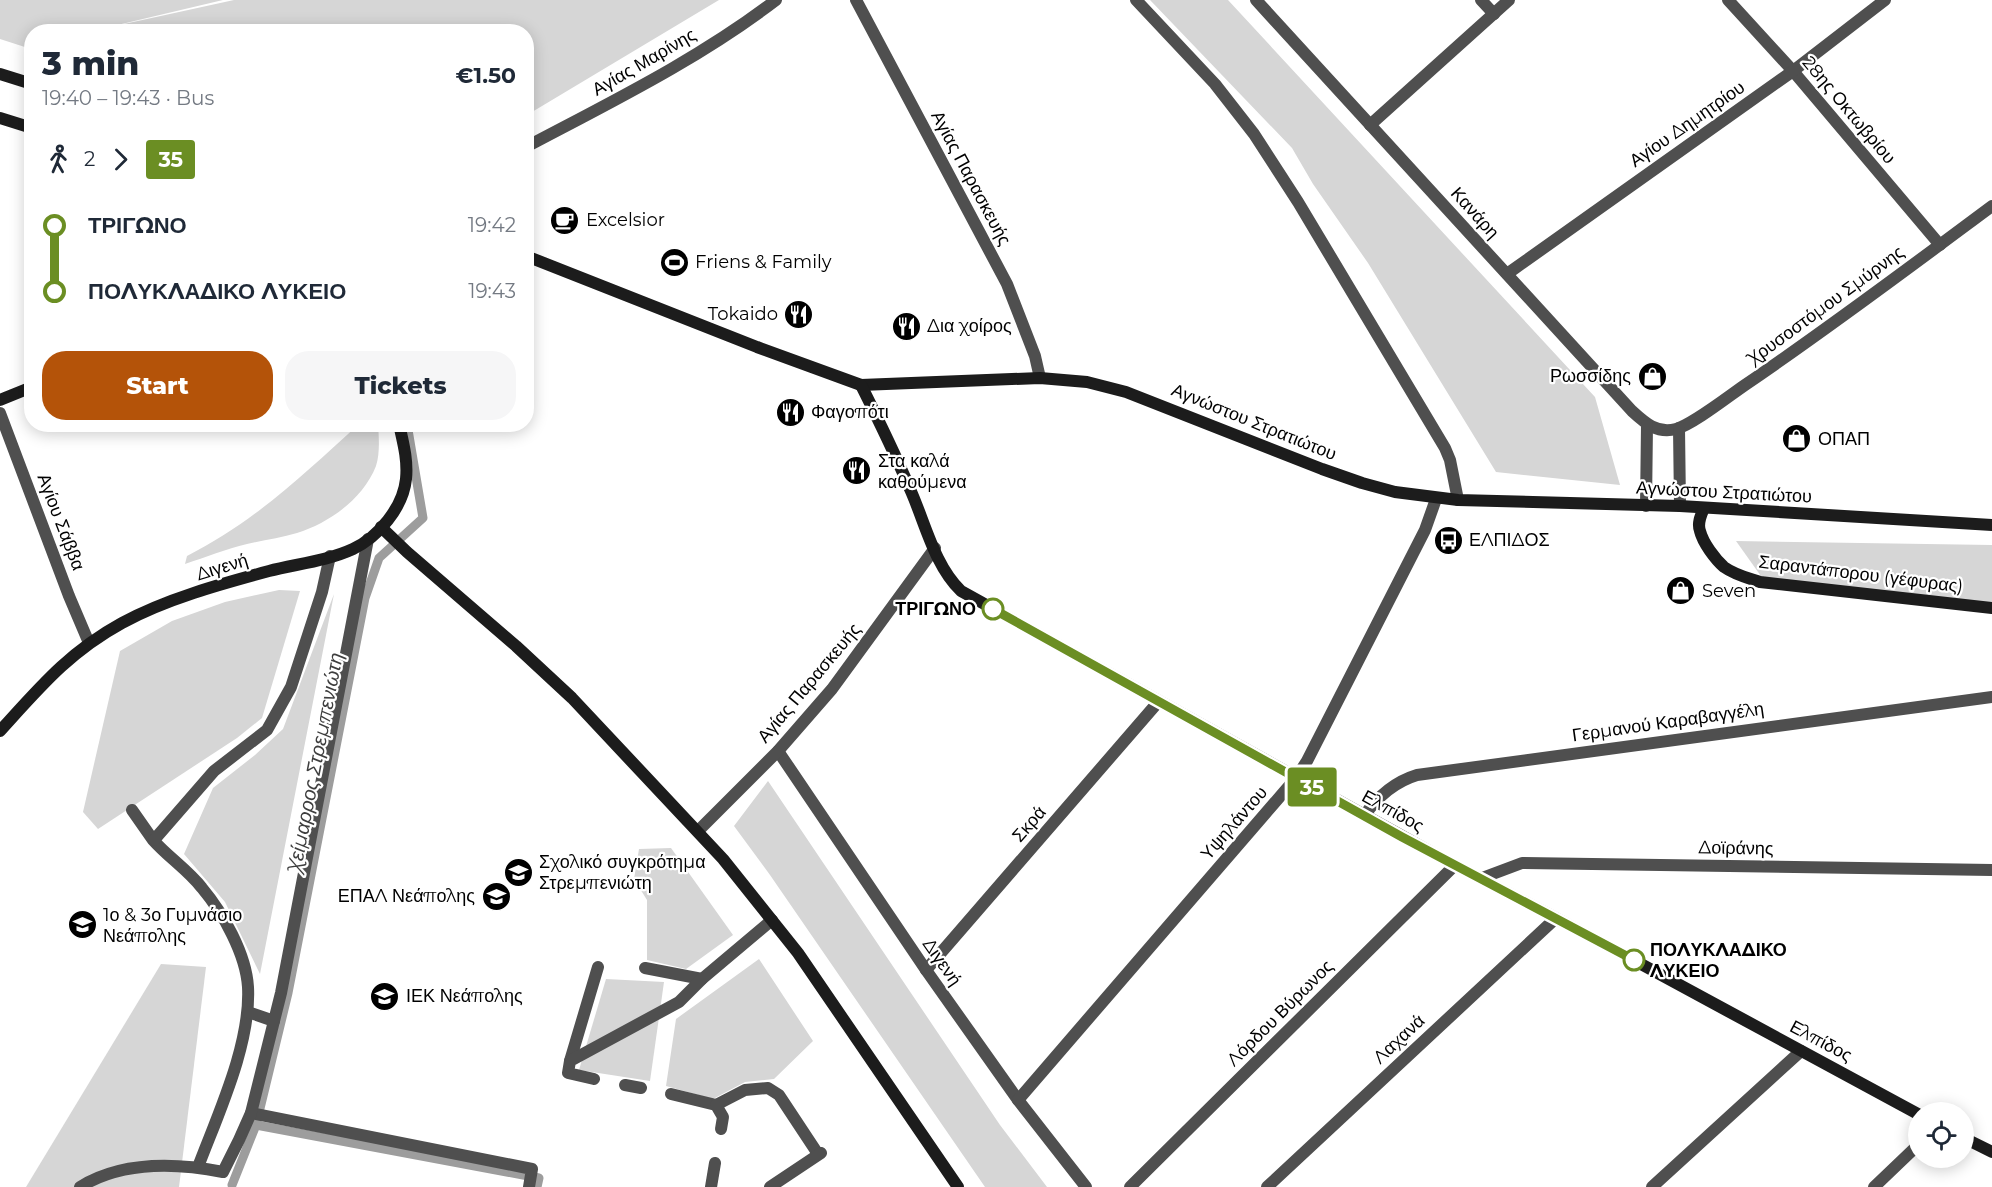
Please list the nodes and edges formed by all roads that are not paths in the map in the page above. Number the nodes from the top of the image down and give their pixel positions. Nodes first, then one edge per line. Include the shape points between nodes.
1 (776, 0) edge
2 (856, 0) edge
3 (1136, 0) edge
4 (1256, 0) edge
5 (1481, 0) edge
6 (1509, 0) edge
7 (1728, 0) edge
8 (1885, 0) edge
9 (1494, 14) junction
10 (1793, 70) junction
11 (0, 74) edge
12 (24, 82) edge
13 (0, 118) edge
14 (1370, 125) junction
15 (24, 126) edge
16 (534, 143) edge
17 (1992, 206) edge
18 (1940, 245) junction
19 (534, 259) edge
20 (1507, 274) junction
21 (1040, 378) junction
22 (861, 385) junction
23 (24, 390) edge
24 (0, 400) edge
25 (0, 413) edge
26 (1647, 424) junction
27 (1679, 428) junction
28 (400, 432) edge
29 (1437, 499) junction
30 (1458, 500) junction
31 (1646, 506) junction
32 (1680, 507) junction
33 (1704, 508) junction
34 (1992, 525) edge
35 (381, 527) junction
36 (368, 539) junction
37 (935, 548) junction
38 (330, 556) junction
39 (1992, 608) edge
40 (89, 644) junction
41 (1992, 697) edge
42 (1159, 701) junction
43 (0, 731) edge
44 (778, 751) junction
45 (1296, 778) junction
46 (132, 810) dead end
47 (1364, 816) junction
48 (698, 831) junction
49 (154, 840) junction
50 (1455, 865) junction
51 (1992, 870) edge
52 (1482, 878) junction
53 (1556, 918) junction
54 (772, 920) junction
55 (600, 967) dead end
56 (645, 968) dead end
57 (926, 970) junction
58 (702, 979) junction
59 (248, 1012) junction
60 (274, 1021) junction
61 (1801, 1051) junction
62 (570, 1061) junction
63 (594, 1079) dead end
64 (626, 1085) dead end
65 (641, 1088) dead end
66 (670, 1095) dead end
67 (1018, 1100) junction
68 (716, 1105) junction
69 (1908, 1109) edge
70 (250, 1113) junction
71 (721, 1130) dead end
72 (1974, 1143) edge
73 (1992, 1152) edge
74 (1908, 1155) edge
75 (715, 1163) dead end
76 (198, 1167) junction
77 (80, 1187) edge
78 (529, 1187) edge
79 (711, 1187) edge
80 (770, 1187) edge
81 (958, 1187) edge
82 (1086, 1187) edge
83 (1130, 1187) edge
84 (1267, 1187) edge
85 (1652, 1187) edge
86 (1874, 1187) edge

1 - 16 street, Αγίας Μαρίνης via 740,27 676,65
2 - 21 street, Αγίας Παρασκευής via 1007,284
3 - 30 street via 1215,84 1254,134 1298,202 1445,448
4 - 14 street, Κανάρη
5 - 9 street
6 - 9 street
7 - 10 street, 28ης Οκτωβρίου
8 - 10 street, Αγίου Δημητρίου
9 - 14 street
10 - 18 street, 28ης Οκτωβρίου
10 - 20 street, Αγίου Δημητρίου
11 - 12 main road
13 - 15 main road
14 - 20 street, Κανάρη
17 - 18 street, Χρυσοστόμου Σμύρνης
18 - 27 street, Χρυσοστόμου Σμύρνης via 1776,364
19 - 22 main road, Αγνώστου Στρατιώτου
20 - 26 street, Κανάρη
21 - 22 main road, Αγνώστου Στρατιώτου
21 - 29 main road, Αγνώστου Στρατιώτου via 1087,382 1126,392 1362,483
22 - 37 main road, Ελπίδος
23 - 24 main road
25 - 40 street, Αγίου Σάββα
26 - 27 street via 1660,430
26 - 31 street
27 - 32 street
28 - 35 main road, Διγενή via 406,481 398,504
29 - 30 main road, Αγνώστου Στρατιώτου
29 - 45 street, Υψηλάντου via 1425,530
30 - 31 main road, Αγνώστου Στρατιώτου
31 - 32 main road, Αγνώστου Στρατιώτου
32 - 33 main road, Αγνώστου Στρατιώτου
33 - 34 main road, Αγνώστου Στρατιώτου
33 - 39 main road, Σαραντάπορου (γέφυρας) via 1699,519 1700,531 1717,559 1738,575 1760,582
35 - 36 main road, Διγενή
35 - 48 main road via 572,698
36 - 38 main road, Διγενή
36 - 60 street
37 - 42 main road, Ελπίδος via 947,574 961,591
37 - 44 street, Αγίας Παρασκευής via 832,689
38 - 40 main road, Διγενή via 224,584 162,606 124,622
38 - 49 street via 291,687 267,730 214,771
40 - 43 main road, Διγενή via 56,670
41 - 47 street, Γερμανού Καραβαγγέλη via 1417,775 1394,785
42 - 45 main road, Ελπίδος
42 - 57 street, Σκρά
44 - 48 street, Αγίας Παρασκευής
44 - 57 street, Διγενή
45 - 47 main road, Ελπίδος
45 - 67 street, Υψηλάντου
46 - 49 street
47 - 50 main road, Ελπίδος
48 - 54 main road
49 - 59 street via 202,887 227,923 248,985
50 - 52 main road, Ελπίδος
50 - 83 street, Λόρδου Βύρωνος
51 - 52 street, Δοϊράνης via 1522,863
52 - 53 main road, Ελπίδος
53 - 61 main road, Ελπίδος
53 - 84 street, Λαχανά
54 - 58 street
54 - 81 main road via 798,952
55 - 62 street
56 - 58 street
57 - 67 street, Διγενή
58 - 62 street via 679,1002
59 - 60 street
59 - 76 street via 234,1067
60 - 70 street
61 - 69 main road, Ελπίδος
61 - 85 street
62 - 63 street via 568,1073
64 - 65 street
66 - 68 street
67 - 82 street, Διγενή
68 - 71 street via 723,1117
68 - 80 street via 745,1090 768,1088 779,1095 819,1154
70 - 76 street via 223,1172
70 - 78 street via 532,1169
72 - 73 main road
74 - 86 street
75 - 79 street
76 - 77 street via 151,1166 115,1172

